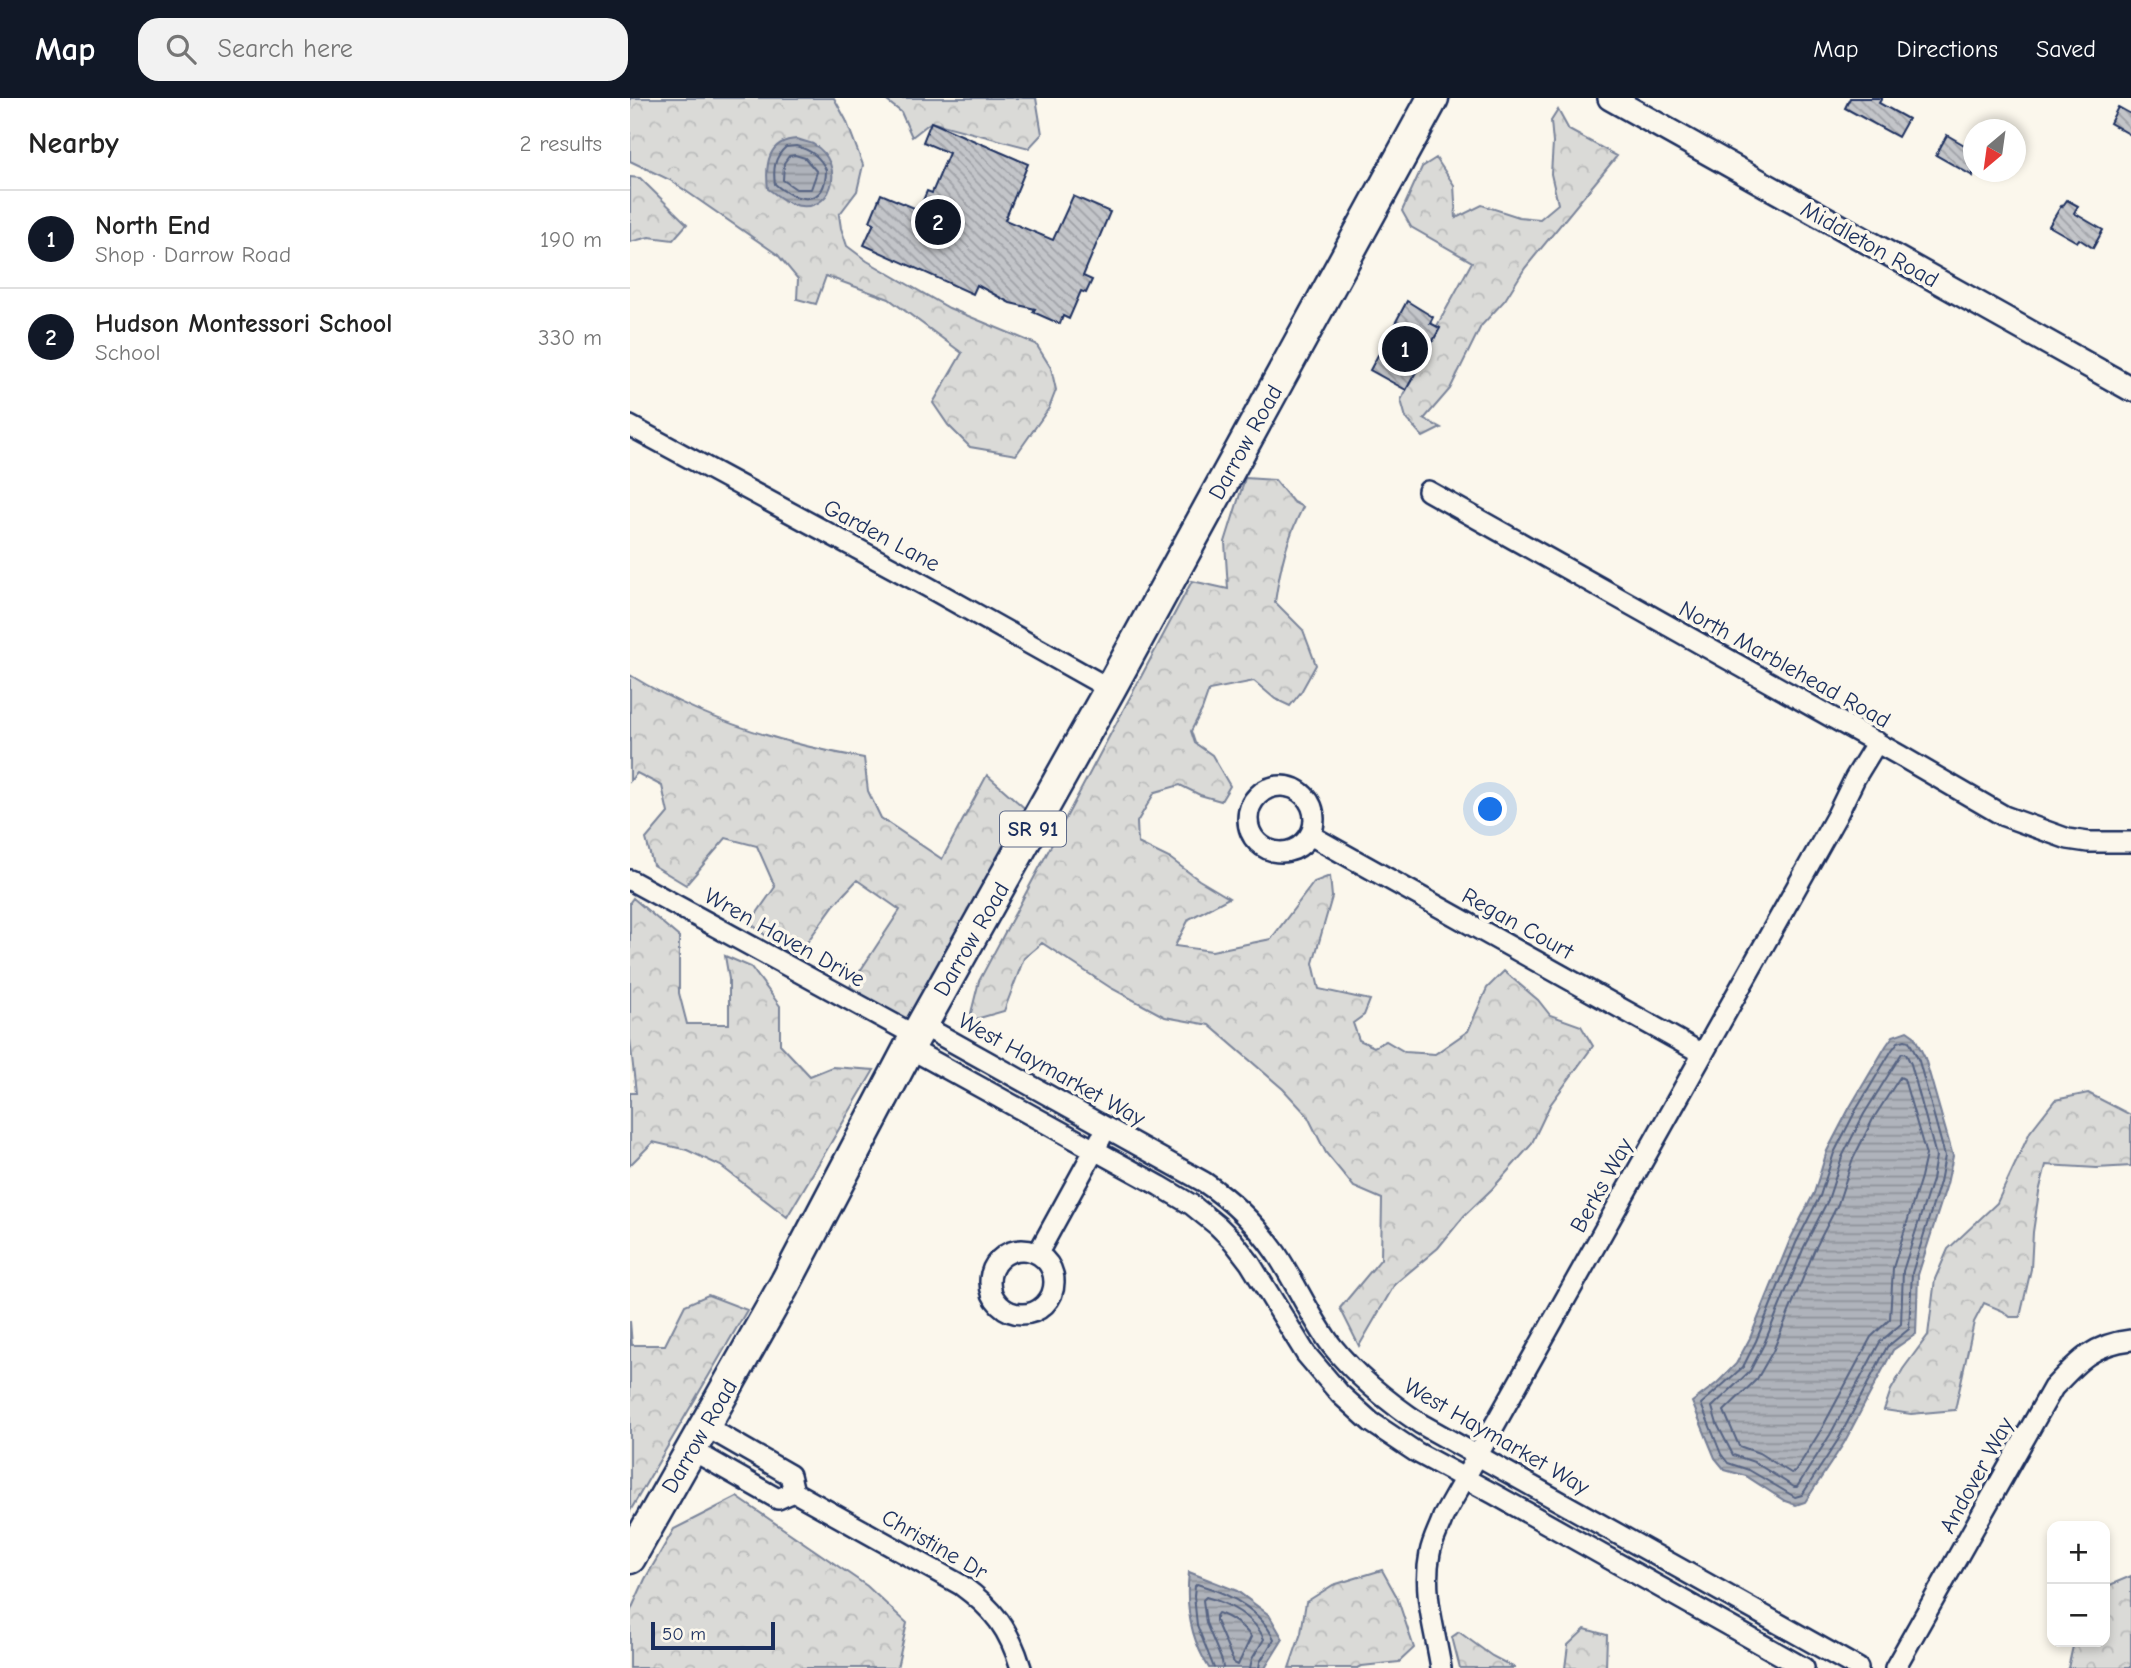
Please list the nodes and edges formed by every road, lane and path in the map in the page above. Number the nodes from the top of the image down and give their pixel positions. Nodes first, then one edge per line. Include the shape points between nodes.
1 (1433, 98) edge
2 (1610, 98) edge
3 (2131, 389) edge
4 (630, 426) edge
5 (1427, 491) dead end
6 (1110, 689) junction
7 (1877, 743) junction
8 (1310, 835) dead end
9 (2131, 842) edge
10 (630, 880) edge
11 (916, 1037) junction
12 (1703, 1055) junction
13 (1107, 1128) junction
14 (1095, 1149) junction
15 (1038, 1253) dead end
16 (2131, 1340) edge
17 (698, 1438) junction
18 (1479, 1455) junction
19 (1465, 1479) junction
20 (794, 1492) junction
21 (630, 1558) edge
22 (1021, 1668) edge
23 (1441, 1668) edge
24 (1804, 1668) edge
25 (1858, 1668) edge
26 (1895, 1668) edge

1 - 6 main road, Darrow Road / SR 91
2 - 3 street, Middleton Road
4 - 6 street, Garden Lane
5 - 7 street, North Marblehead Road
6 - 11 main road, Darrow Road / SR 91
7 - 9 street, North Marblehead Road via 2004,816 2068,839
7 - 12 street, Berks Way
8 - 12 street, Regan Court
10 - 11 street, Wren Haven Drive
11 - 13 street, West Haymarket Way
11 - 14 street
11 - 17 main road, Darrow Road / SR 91
12 - 18 street, Berks Way
13 - 14 street
13 - 18 street, West Haymarket Way via 1237,1206 1277,1255 1331,1345 1349,1365 1393,1405
14 - 15 street
14 - 19 street via 1192,1205 1218,1226 1250,1263 1306,1354 1340,1394 1391,1437
16 - 26 street, Andover Way via 2102,1347 2079,1360 2053,1388
17 - 20 street, Christine Dr via 790,1475
17 - 20 street, Christine Dr via 778,1499
17 - 21 main road, Darrow Road / SR 91
18 - 19 street, Berks Way
18 - 25 street, West Haymarket Way
19 - 23 street, Berks Way via 1443,1517 1430,1553 1427,1591
19 - 24 street
20 - 22 street, Christine Dr via 983,1601 1014,1645

